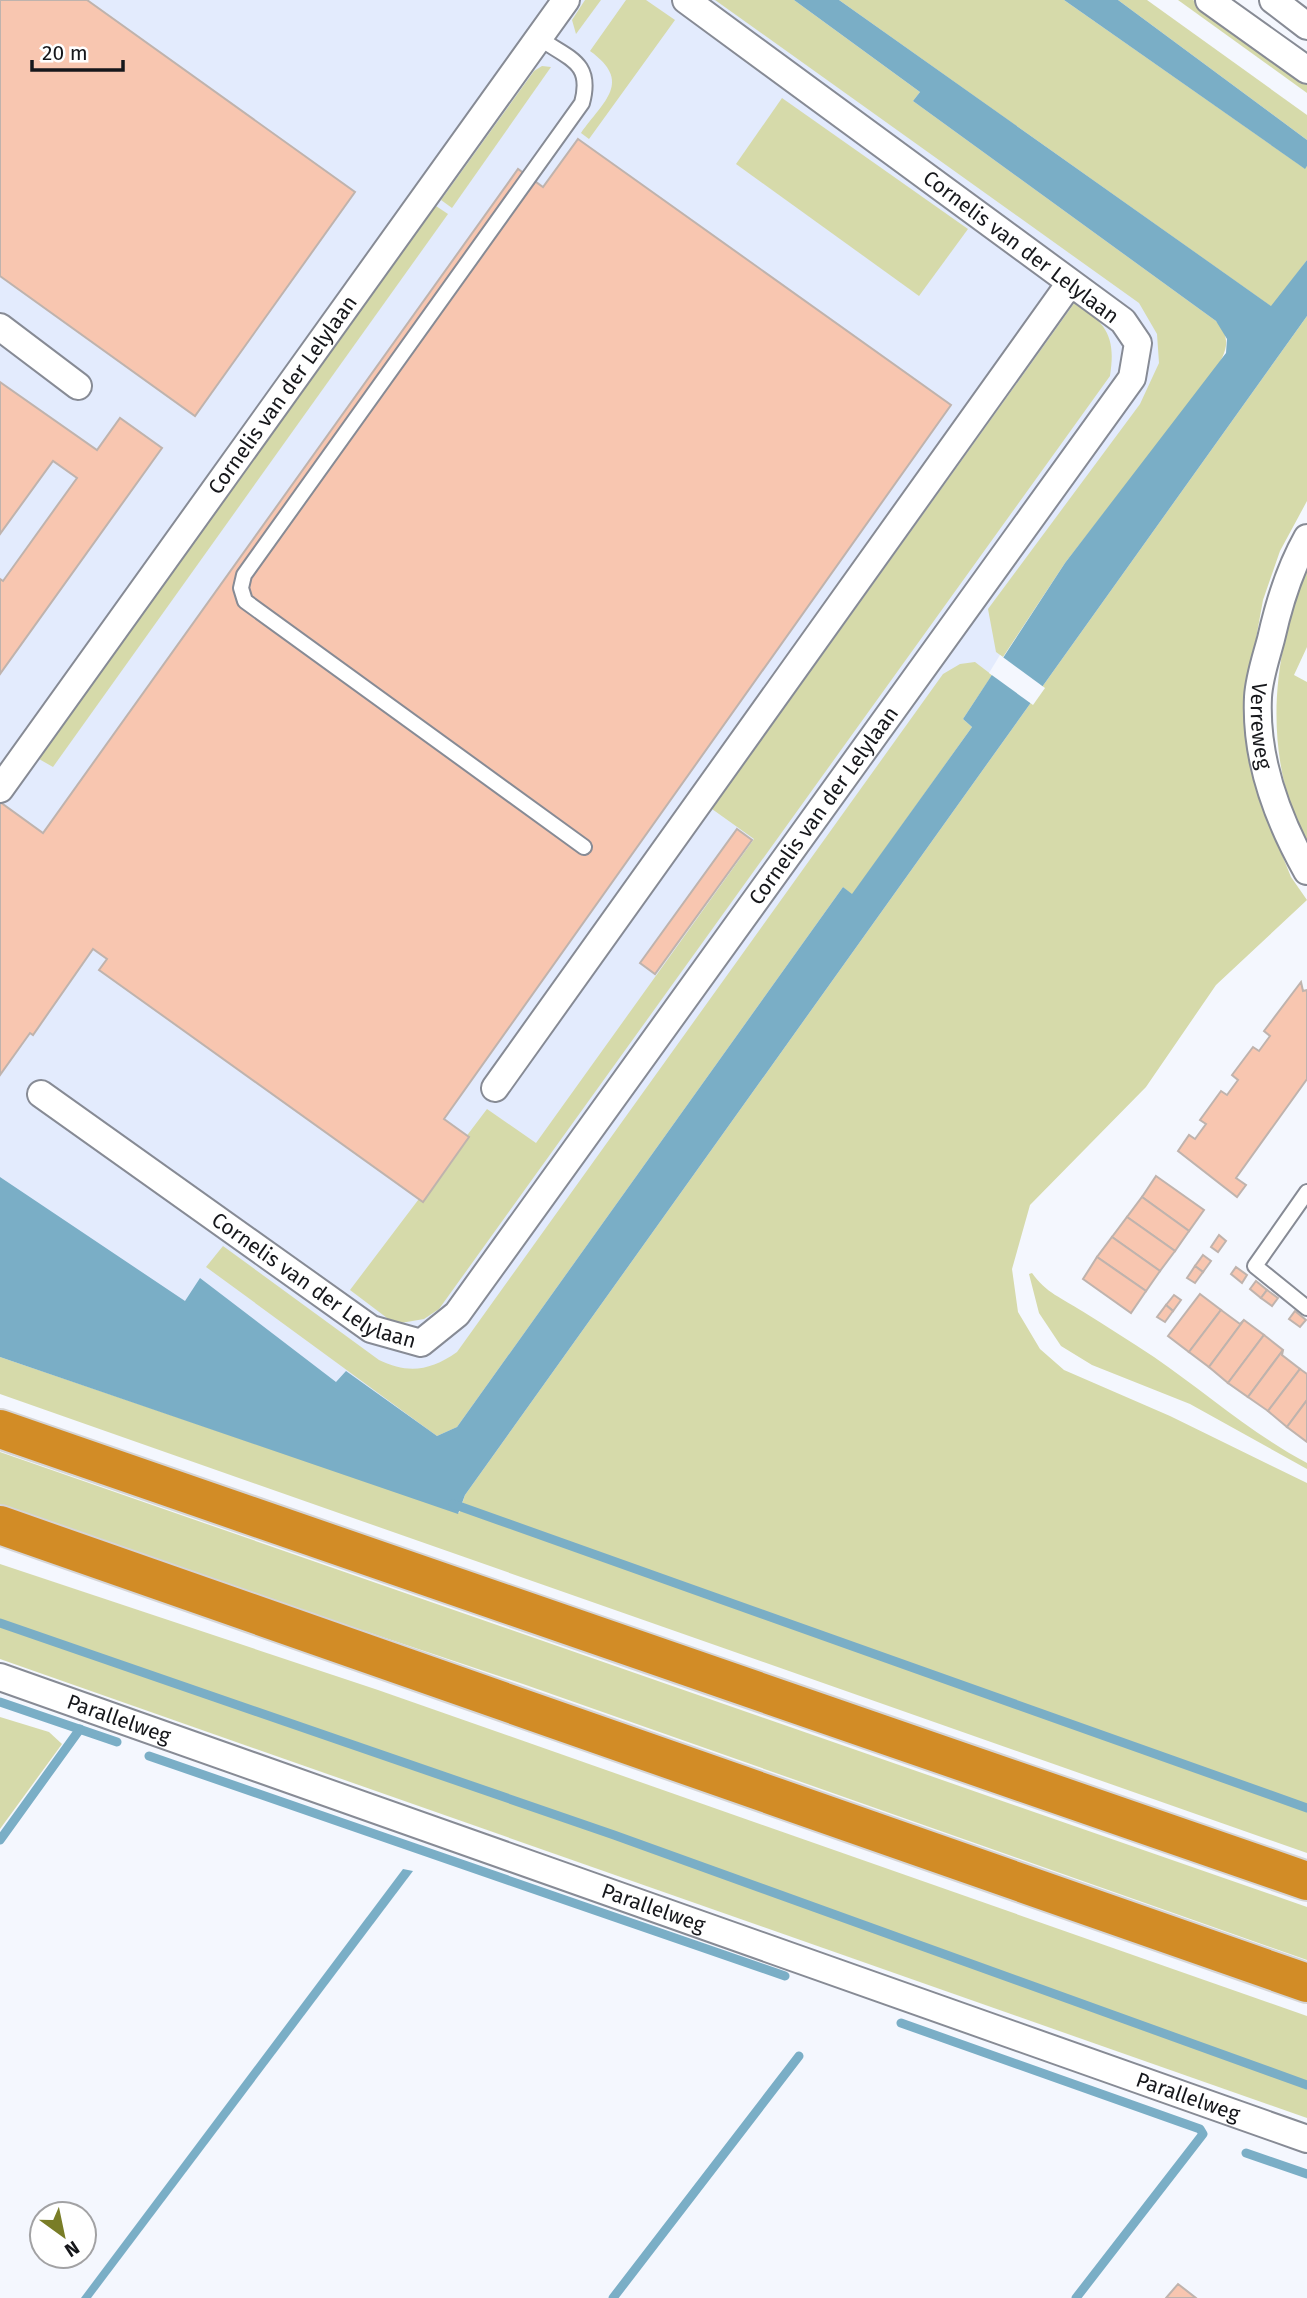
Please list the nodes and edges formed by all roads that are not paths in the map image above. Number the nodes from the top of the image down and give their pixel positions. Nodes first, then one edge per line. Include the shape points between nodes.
1 (566, 0) edge
2 (686, 0) edge
3 (1209, 0) edge
4 (1273, 0) edge
5 (1307, 26) edge
6 (539, 38) junction
7 (1307, 70) edge
8 (1070, 282) junction
9 (0, 327) edge
10 (78, 386) dead end
11 (1307, 538) edge
12 (0, 789) edge
13 (584, 847) dead end
14 (1307, 872) edge
15 (495, 1088) dead end
16 (41, 1094) dead end
17 (1307, 1192) edge
18 (1307, 1308) edge
19 (0, 1429) edge
20 (0, 1525) edge
21 (0, 1677) edge
22 (1307, 1881) edge
23 (1307, 1983) edge
24 (1307, 2139) edge

1 - 6 street, Cornelis van der Lelylaan
2 - 8 street, Cornelis van der Lelylaan
3 - 7 street
4 - 5 street
6 - 12 street, Cornelis van der Lelylaan
6 - 13 lane via 584,71 587,82 582,103 244,575 242,588 245,601
8 - 15 street
8 - 16 street, Cornelis van der Lelylaan via 1123,321 1138,343 1132,378 457,1314 421,1342 371,1329
9 - 10 street
11 - 14 street, Verreweg via 1278,608 1258,695 1269,788
17 - 18 lane via 1255,1266
19 - 22 highway
20 - 23 highway
21 - 24 street, Parallelweg

